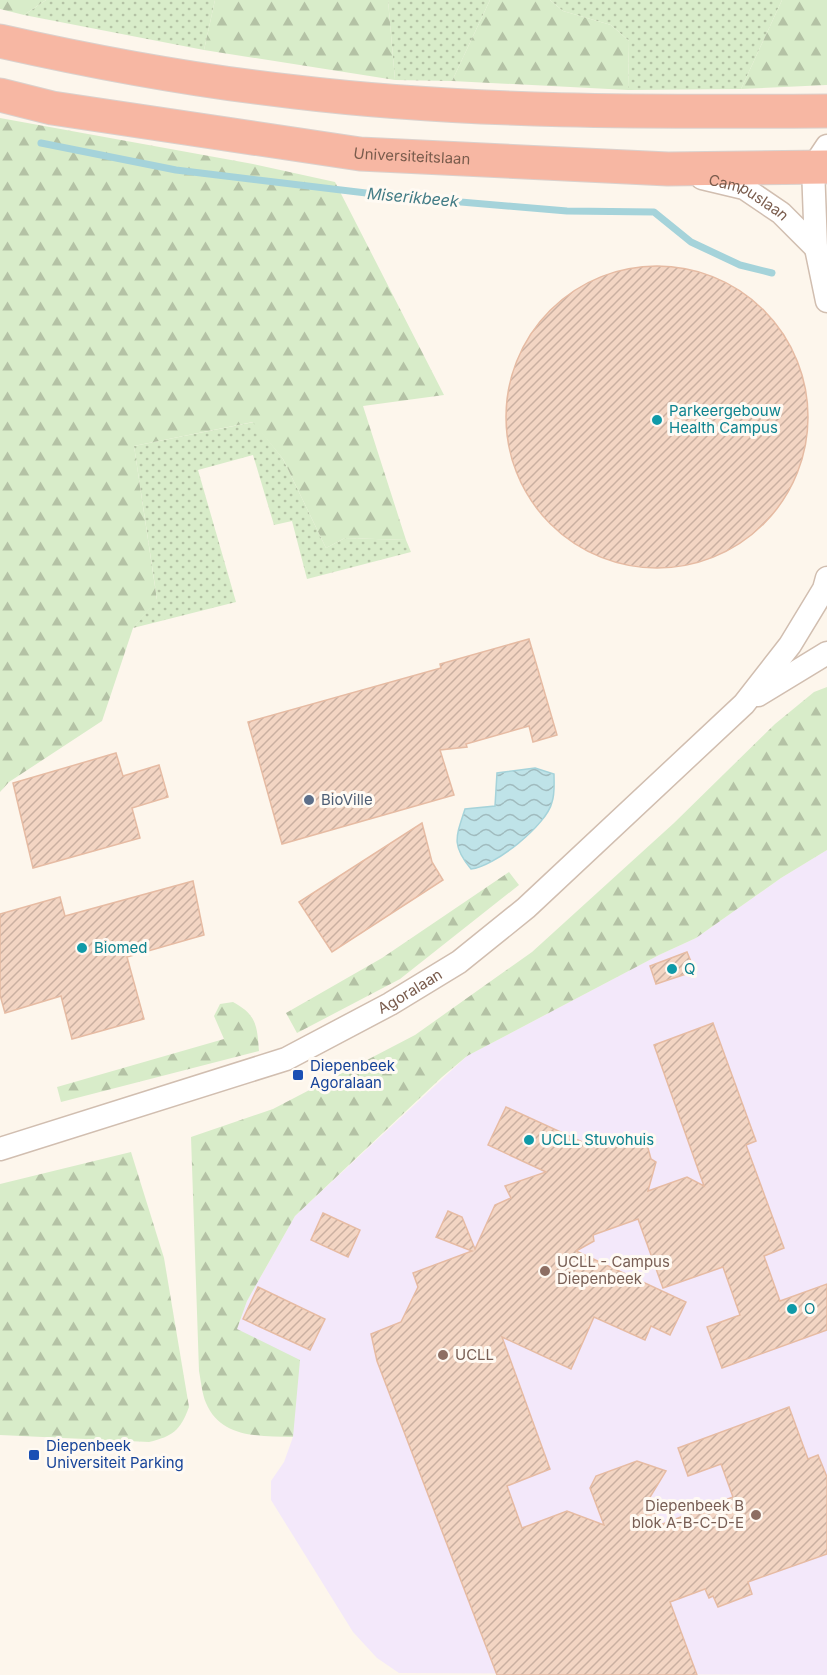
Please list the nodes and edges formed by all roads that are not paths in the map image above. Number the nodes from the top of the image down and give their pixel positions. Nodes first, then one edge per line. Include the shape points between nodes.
1 (0, 41) edge
2 (0, 95) edge
3 (827, 111) edge
4 (822, 160) edge
5 (668, 169) junction
6 (816, 248) junction
7 (827, 301) edge
8 (827, 578) edge
9 (827, 612) edge
10 (790, 645) junction
11 (827, 653) edge
12 (744, 704) junction
13 (0, 1149) edge

1 - 3 highway via 118,67 297,92 476,106
2 - 5 highway, Universiteitslaan via 52,108 360,154
4 - 5 highway, Universiteitslaan
4 - 6 street
5 - 6 street, Campuslaan via 744,188 781,213
6 - 7 street
8 - 10 street, Agoralaan
9 - 10 street, Agoralaan
10 - 12 street, Agoralaan
11 - 12 street, Agoralaan
12 - 13 street, Agoralaan via 526,908 459,962 390,1004 286,1059

